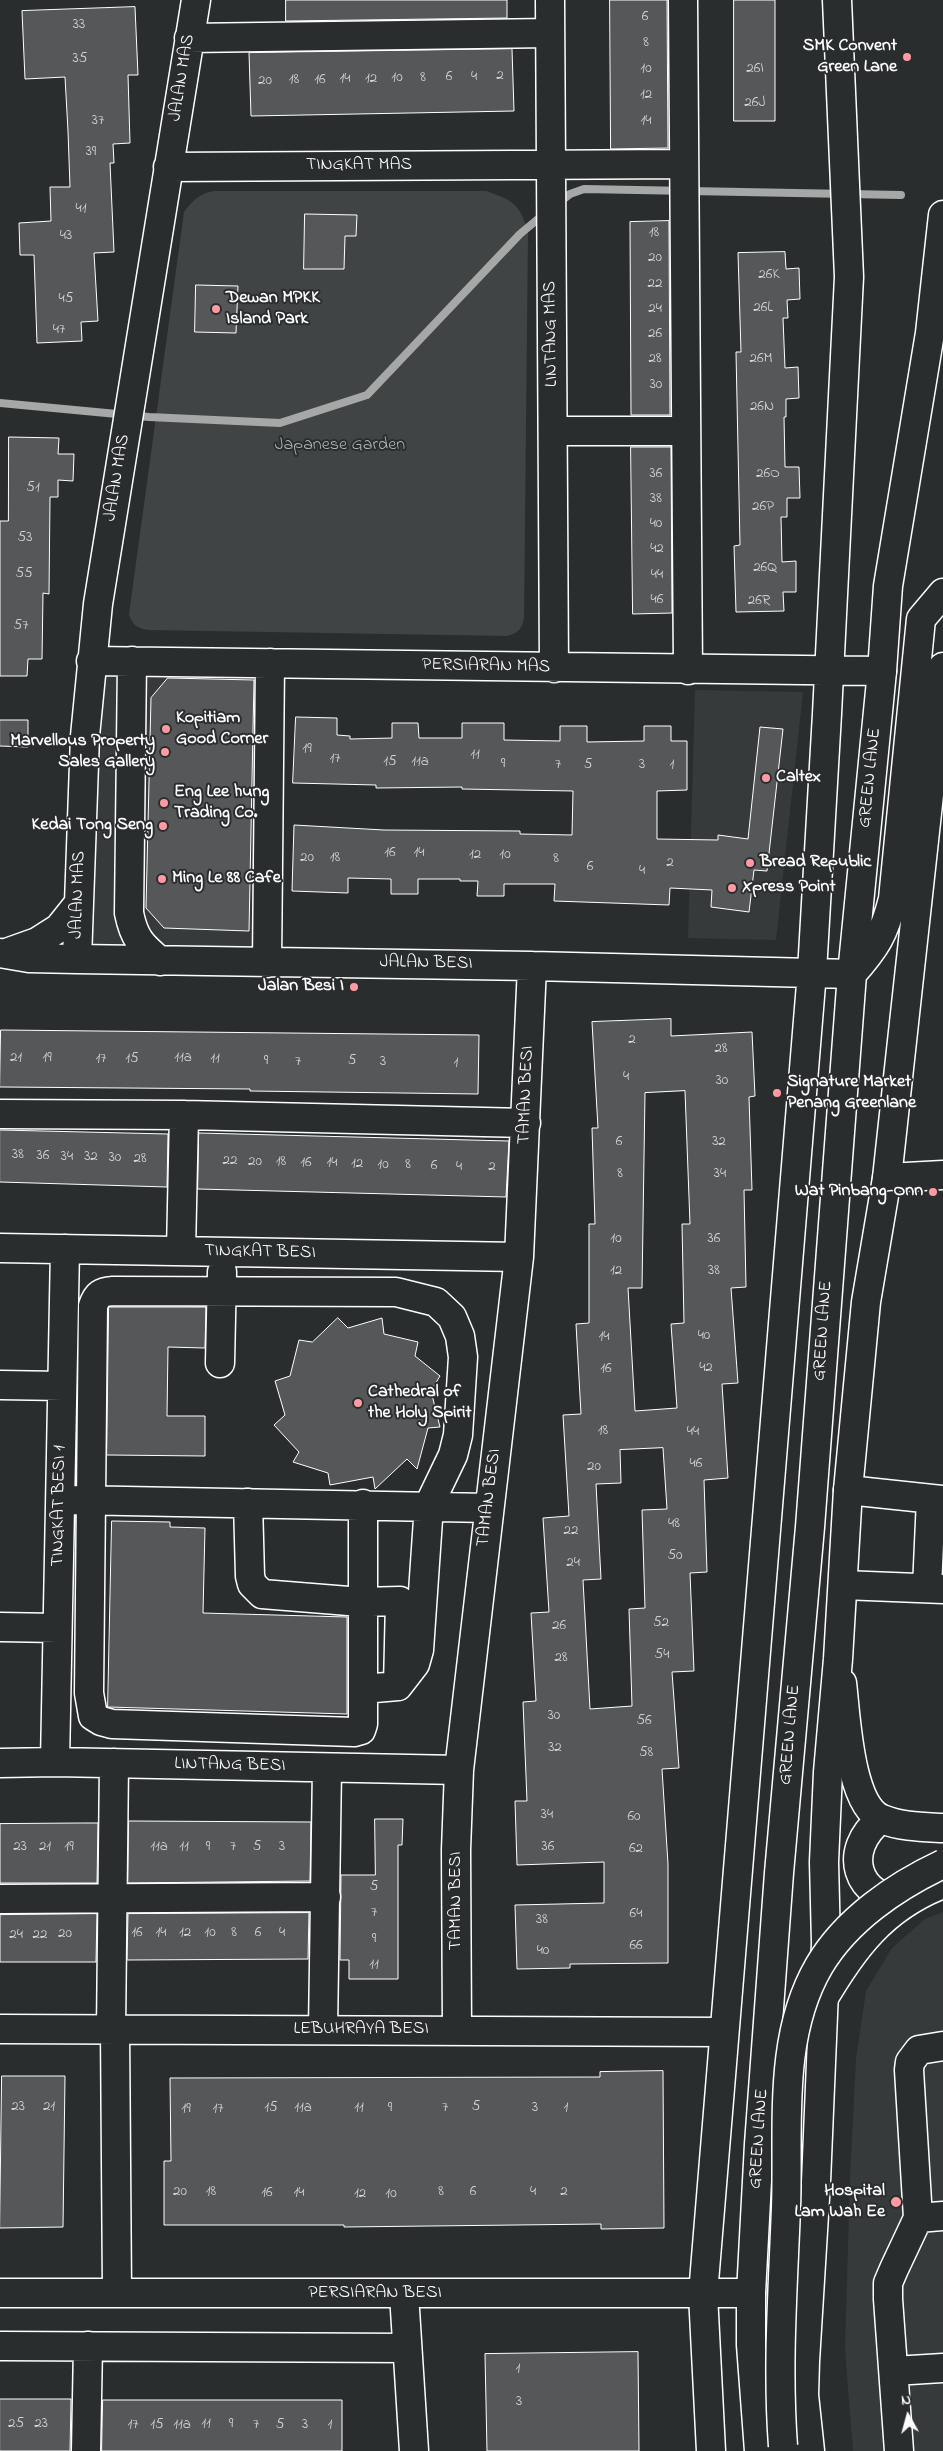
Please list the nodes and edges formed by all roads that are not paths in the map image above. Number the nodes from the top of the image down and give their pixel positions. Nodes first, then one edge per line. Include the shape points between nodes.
1 (196, 0) edge
2 (550, 0) edge
3 (683, 0) edge
4 (837, 0) edge
5 (550, 33) junction
6 (189, 38) junction
7 (549, 165) junction
8 (168, 167) junction
9 (684, 168) junction
10 (943, 215) edge
11 (553, 431) junction
12 (685, 431) junction
13 (943, 593) edge
14 (91, 661) junction
15 (132, 662) junction
16 (270, 663) junction
17 (943, 667) edge
18 (554, 668) junction
19 (688, 670) junction
20 (829, 670) junction
21 (882, 671) junction
22 (79, 903) junction
23 (4, 953) edge
24 (77, 959) junction
25 (160, 961) junction
26 (267, 963) junction
27 (532, 966) junction
28 (812, 972) junction
29 (852, 974) junction
30 (0, 1114) edge
31 (184, 1115) junction
32 (526, 1124) junction
33 (943, 1175) edge
34 (888, 1178) junction
35 (0, 1248) edge
36 (65, 1249) junction
37 (181, 1251) junction
38 (520, 1257) junction
39 (222, 1283) junction
40 (220, 1363) dead end
41 (0, 1385) edge
42 (62, 1386) junction
43 (848, 1490) junction
44 (61, 1499) junction
45 (937, 1500) edge
46 (92, 1501) junction
47 (248, 1503) junction
48 (363, 1504) junction
49 (429, 1505) junction
50 (489, 1508) junction
51 (843, 1585) junction
52 (935, 1589) edge
53 (361, 1602) junction
54 (0, 1627) edge
55 (57, 1628) junction
56 (838, 1659) junction
57 (398, 1686) junction
58 (363, 1689) junction
59 (55, 1762) junction
60 (0, 1763) edge
61 (114, 1763) junction
62 (328, 1768) junction
63 (459, 1770) junction
64 (881, 1819) junction
65 (943, 1828) edge
66 (943, 1864) edge
67 (943, 1884) edge
68 (326, 1897) junction
69 (113, 1898) junction
70 (0, 1899) edge
71 (909, 1901) junction
72 (822, 2001) junction
73 (0, 2029) edge
74 (113, 2030) junction
75 (323, 2030) junction
76 (457, 2031) junction
77 (723, 2032) junction
78 (943, 2046) edge
79 (931, 2217) edge
80 (0, 2293) edge
81 (117, 2293) junction
82 (404, 2294) junction
83 (703, 2294) junction
84 (751, 2294) junction
85 (0, 2346) edge
86 (88, 2346) junction
87 (407, 2348) junction
88 (943, 2368) edge
89 (894, 2371) junction
90 (775, 2449) edge
91 (86, 2451) edge
92 (414, 2451) edge
93 (711, 2451) edge
94 (810, 2451) edge
95 (899, 2451) edge

1 - 6 main road, JALAN MAS
2 - 5 main road, LINTANG MAS
3 - 9 main road
4 - 20 main road via 849,277
5 - 6 main road
5 - 7 main road, LINTANG MAS
6 - 8 main road, JALAN MAS
7 - 8 main road, TINGKAT MAS
7 - 9 main road, TINGKAT MAS
7 - 11 main road, LINTANG MAS
8 - 14 main road, JALAN MAS
9 - 12 main road
10 - 21 main road, GREEN LANE via 930,333 888,586
11 - 12 main road
11 - 18 main road, LINTANG MAS
12 - 19 main road
13 - 29 main road via 921,619 893,899 886,924 874,948
14 - 15 main road, PERSIARAN MAS
14 - 22 main road, JALAN MAS
15 - 16 main road, PERSIARAN MAS
15 - 25 main road via 130,913 132,928 140,944
16 - 18 main road, PERSIARAN MAS
16 - 26 main road
17 - 34 main road
18 - 19 main road, PERSIARAN MAS
19 - 20 main road, PERSIARAN MAS
20 - 21 main road, PERSIARAN MAS
20 - 28 main road
21 - 29 main road, GREEN LANE
22 - 23 main road via 59,928 37,942
22 - 24 main road, JALAN MAS
23 - 24 main road, JALAN BESI via 29,958
24 - 25 main road, JALAN BESI
25 - 26 main road, JALAN BESI
26 - 27 main road, JALAN BESI
27 - 28 main road, JALAN BESI
27 - 32 main road, TAMAN BESI
28 - 29 main road, JALAN BESI
28 - 77 main road
29 - 84 main road, GREEN LANE via 810,1527 779,1872
30 - 31 main road
31 - 32 main road
31 - 37 main road
32 - 38 main road, TAMAN BESI
33 - 34 main road
34 - 43 main road via 866,1302
35 - 36 main road, TINGKAT BESI
36 - 37 main road, TINGKAT BESI
36 - 42 main road, TINGKAT BESI 1
37 - 38 main road, TINGKAT BESI
38 - 50 main road, TAMAN BESI
39 - 40 main road
39 - 46 main road via 103,1292 96,1297 93,1306
39 - 49 main road via 396,1292 436,1302 452,1317 460,1336 463,1357 458,1436 453,1455
41 - 42 main road
42 - 44 main road, TINGKAT BESI 1
43 - 45 main road
43 - 51 main road
44 - 46 main road
44 - 55 main road, TINGKAT BESI 1
45 - 52 main road
46 - 47 main road
46 - 58 main road via 89,1693 93,1716 112,1724 354,1732 361,1730 363,1724
47 - 48 main road
47 - 53 main road via 250,1576 256,1589 269,1596
48 - 49 main road
48 - 53 main road
49 - 50 main road
49 - 57 main road via 419,1650 415,1664
50 - 63 main road, TAMAN BESI
51 - 52 main road
51 - 56 main road
53 - 57 main road via 400,1601
53 - 58 main road
54 - 55 main road
55 - 59 main road, TINGKAT BESI 1
56 - 64 main road via 855,1780 867,1805
56 - 72 main road via 826,1802 826,1943
57 - 58 main road
59 - 60 main road, LINTANG BESI
59 - 61 main road, LINTANG BESI
61 - 62 main road, LINTANG BESI
61 - 69 main road
62 - 63 main road, LINTANG BESI
62 - 68 main road
63 - 76 main road, TAMAN BESI
64 - 65 main road
64 - 71 main road via 868,1828 860,1842 860,1872 867,1885 879,1896 893,1901
66 - 90 main road, bridge via 882,1900 832,1947 808,1988 794,2029 788,2104 780,2406
67 - 71 main road
68 - 69 main road
68 - 75 main road
69 - 70 main road
69 - 74 main road
71 - 72 main road via 851,1952
72 - 94 main road via 804,2395
73 - 74 main road, LEBUHRAYA BESI
74 - 75 main road, LEBUHRAYA BESI
74 - 81 main road
75 - 76 main road, LEBUHRAYA BESI
76 - 77 main road, LEBUHRAYA BESI
77 - 83 main road
78 - 79 main road via 919,2050 910,2062
79 - 89 main road via 888,2283
80 - 81 main road, PERSIARAN BESI
81 - 82 main road, PERSIARAN BESI
82 - 83 main road, PERSIARAN BESI
82 - 87 main road
83 - 84 main road, PERSIARAN BESI
83 - 93 main road
84 - 90 main road, GREEN LANE via 751,2345
85 - 86 main road
86 - 87 main road
86 - 91 main road
87 - 92 main road
88 - 89 main road
89 - 95 main road

